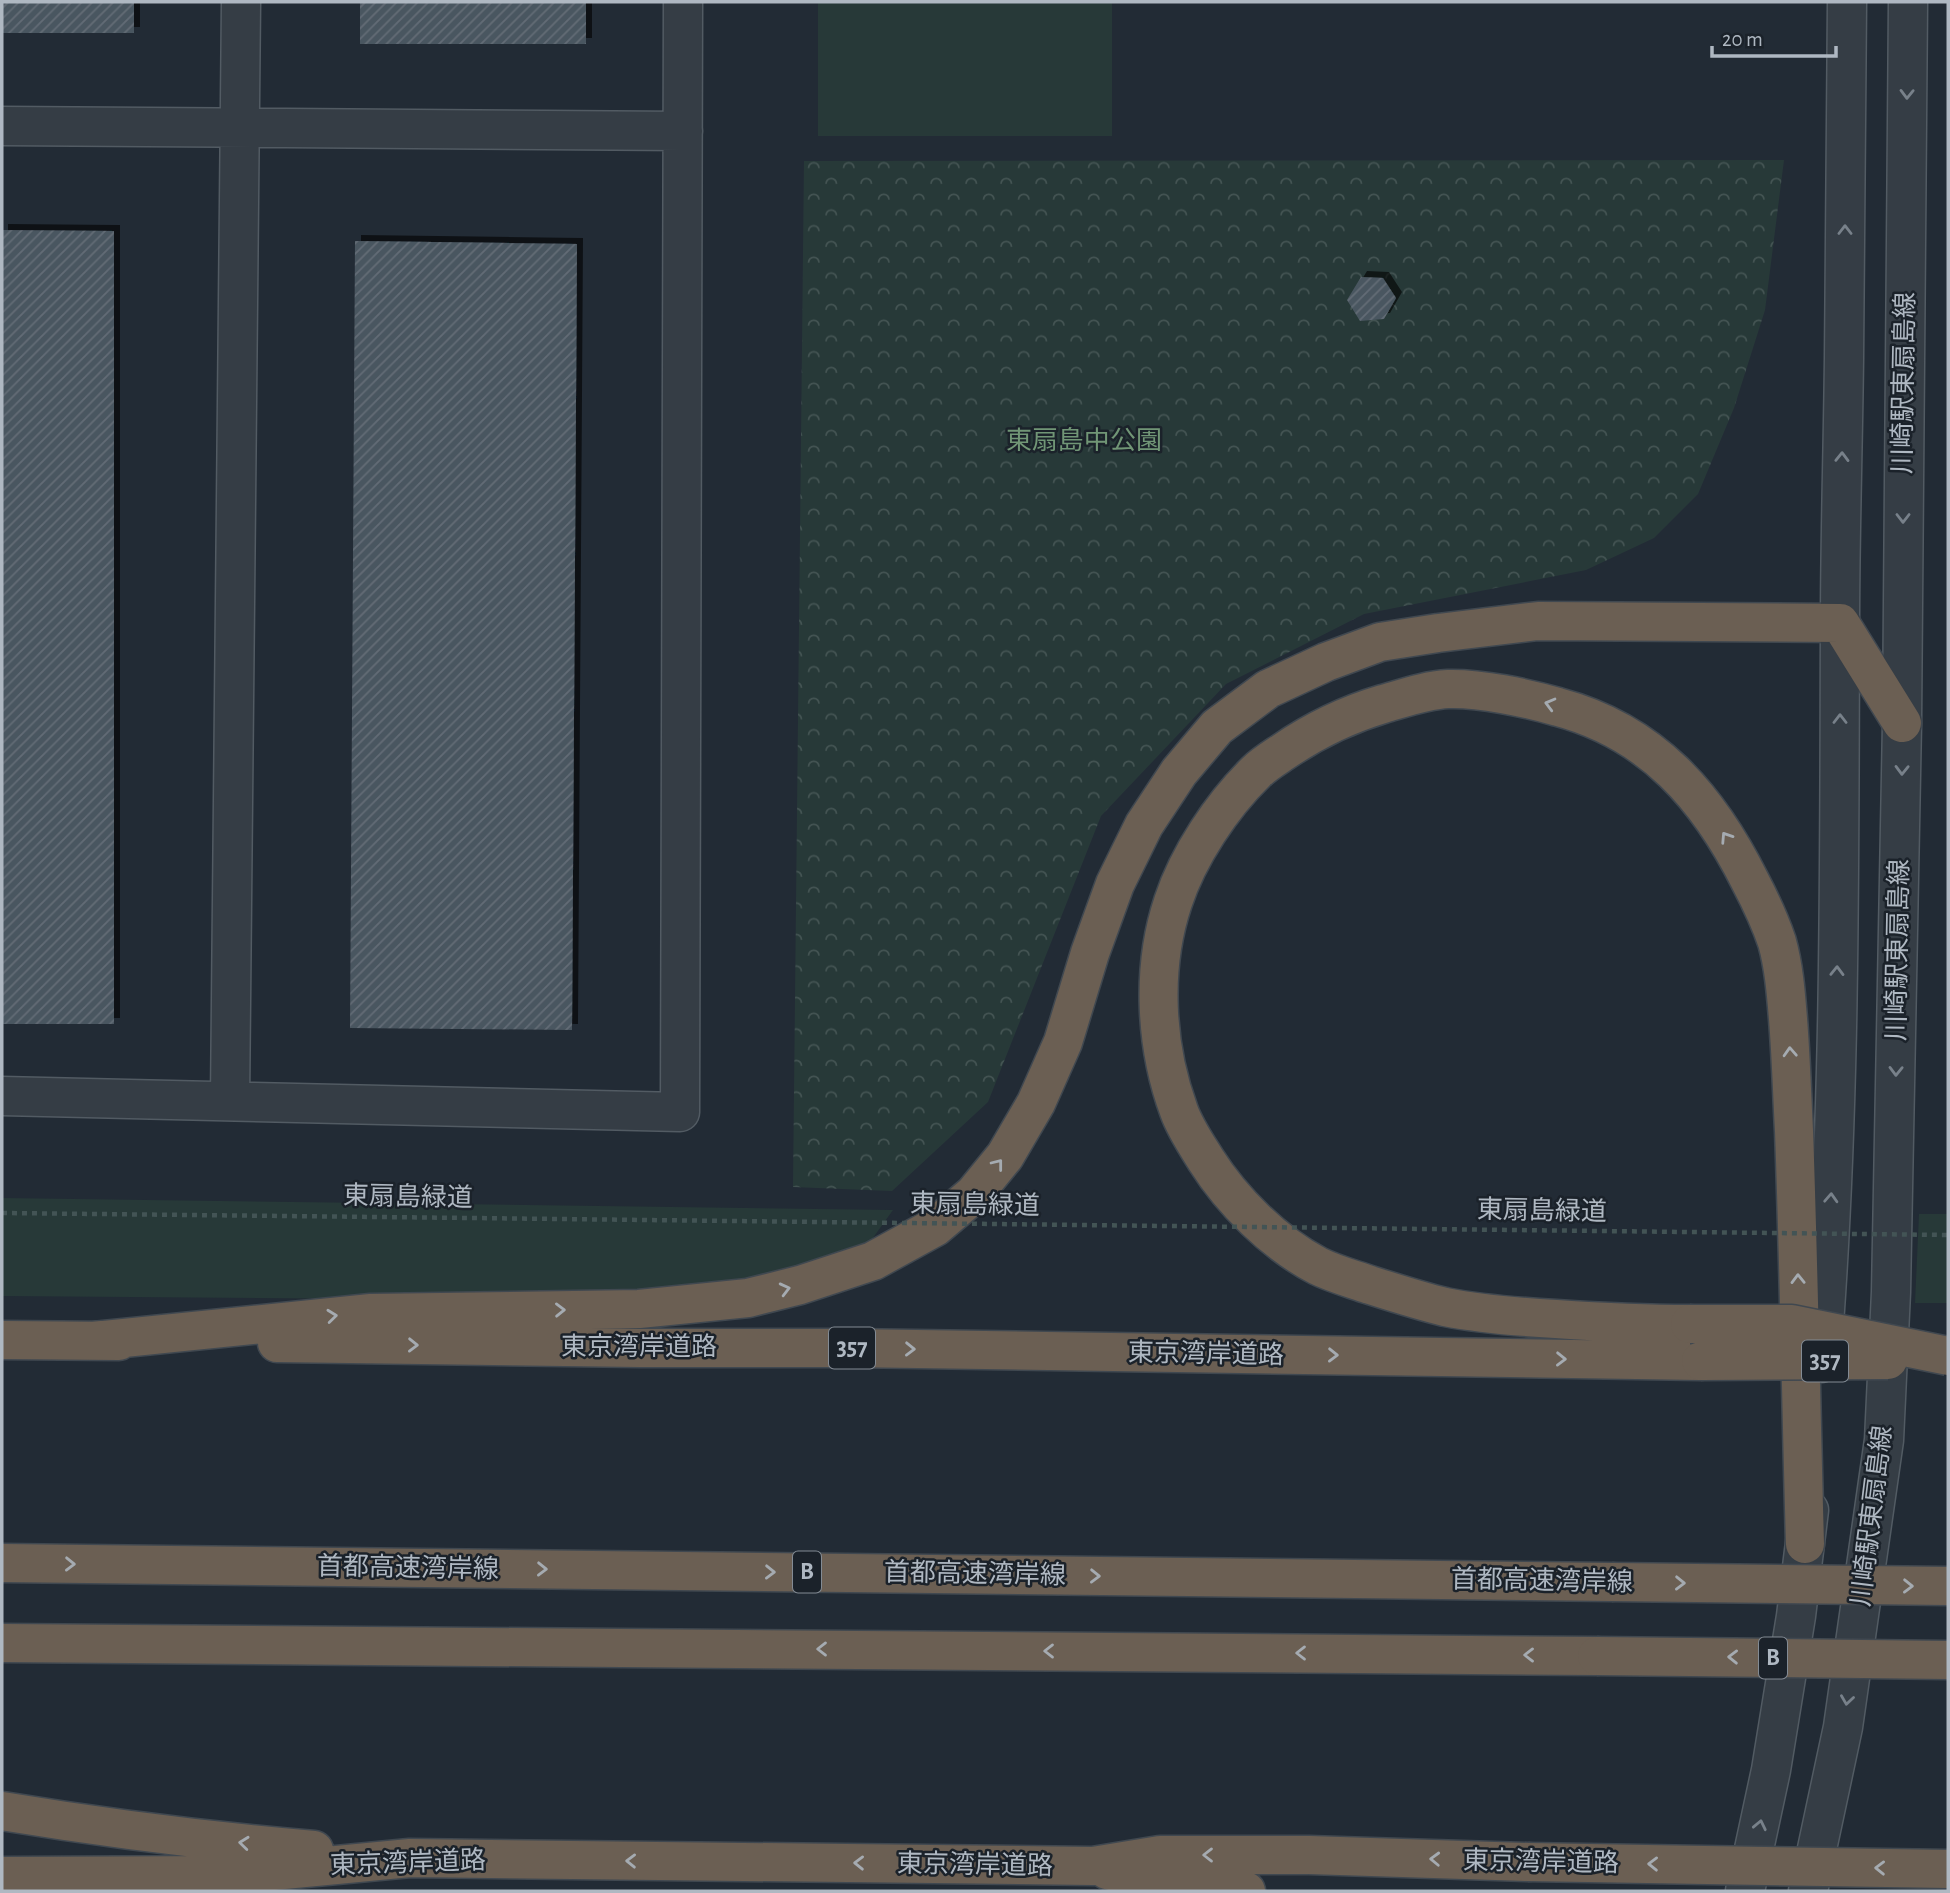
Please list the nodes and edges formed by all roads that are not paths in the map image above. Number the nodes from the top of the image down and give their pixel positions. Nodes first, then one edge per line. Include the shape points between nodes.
1 (241, 2) edge
2 (683, 2) edge
3 (1847, 2) edge
4 (1908, 2) edge
5 (2, 126) edge
6 (241, 127) junction
7 (683, 131) junction
8 (1840, 623) junction
9 (1902, 723) junction
10 (2, 1096) edge
11 (230, 1101) junction
12 (2, 1340) edge
13 (94, 1341) junction
14 (1948, 1358) edge
15 (1805, 1544) junction
16 (2, 1563) edge
17 (1948, 1586) edge
18 (2, 1643) edge
19 (1948, 1660) edge
20 (2, 1811) edge
21 (410, 1858) junction
22 (1093, 1866) junction
23 (1948, 1870) edge
24 (2, 1876) edge
25 (1246, 1891) edge
26 (1745, 1891) edge
27 (1808, 1891) edge

1 - 6 street
2 - 7 street
8 -> 3 street
4 -> 9 street, 川崎駅東扇島線
5 - 6 street
6 - 7 street
6 - 11 street
7 - 11 street via 680,1112
8 - 9 highway
13 -> 8 highway via 371,1312 639,1309 694,1304 748,1298 873,1261 935,1227 974,1194 1004,1156 1036,1103 1063,1042 1115,884 1144,825 1179,772 1217,727 1268,689 1380,642 1538,621
15 -> 8 street via 1827,1291 1833,1150
9 -> 27 street, 川崎駅東扇島線 via 1884,1440 1843,1727
10 - 11 street
12 - 13 highway, 東京湾岸道路 / 357
13 -> 14 highway, 東京湾岸道路 / 357, bridge via 1701,1361
15 -> 14 highway, bridge via 1796,1193 1785,985 1777,942 1757,894 1709,812 1657,756 1580,712 1535,700 1447,689 1353,713 1303,738 1258,769 1222,811 1193,856 1172,902 1161,953 1161,1034 1180,1113 1197,1146 1220,1182 1248,1213 1298,1253 1345,1277 1448,1307 1517,1317 1631,1324 1791,1324
26 -> 15 street via 1771,1770
16 -> 17 highway, 首都高速湾岸線 / B, bridge
19 -> 18 highway, B, bridge
21 -> 20 highway via 184,1837
22 -> 21 highway, 東京湾岸道路
21 - 24 highway, 東京湾岸道路 via 232,1875
23 -> 22 highway, 東京湾岸道路, bridge via 1308,1855 1160,1855
22 - 25 highway via 1160,1883

